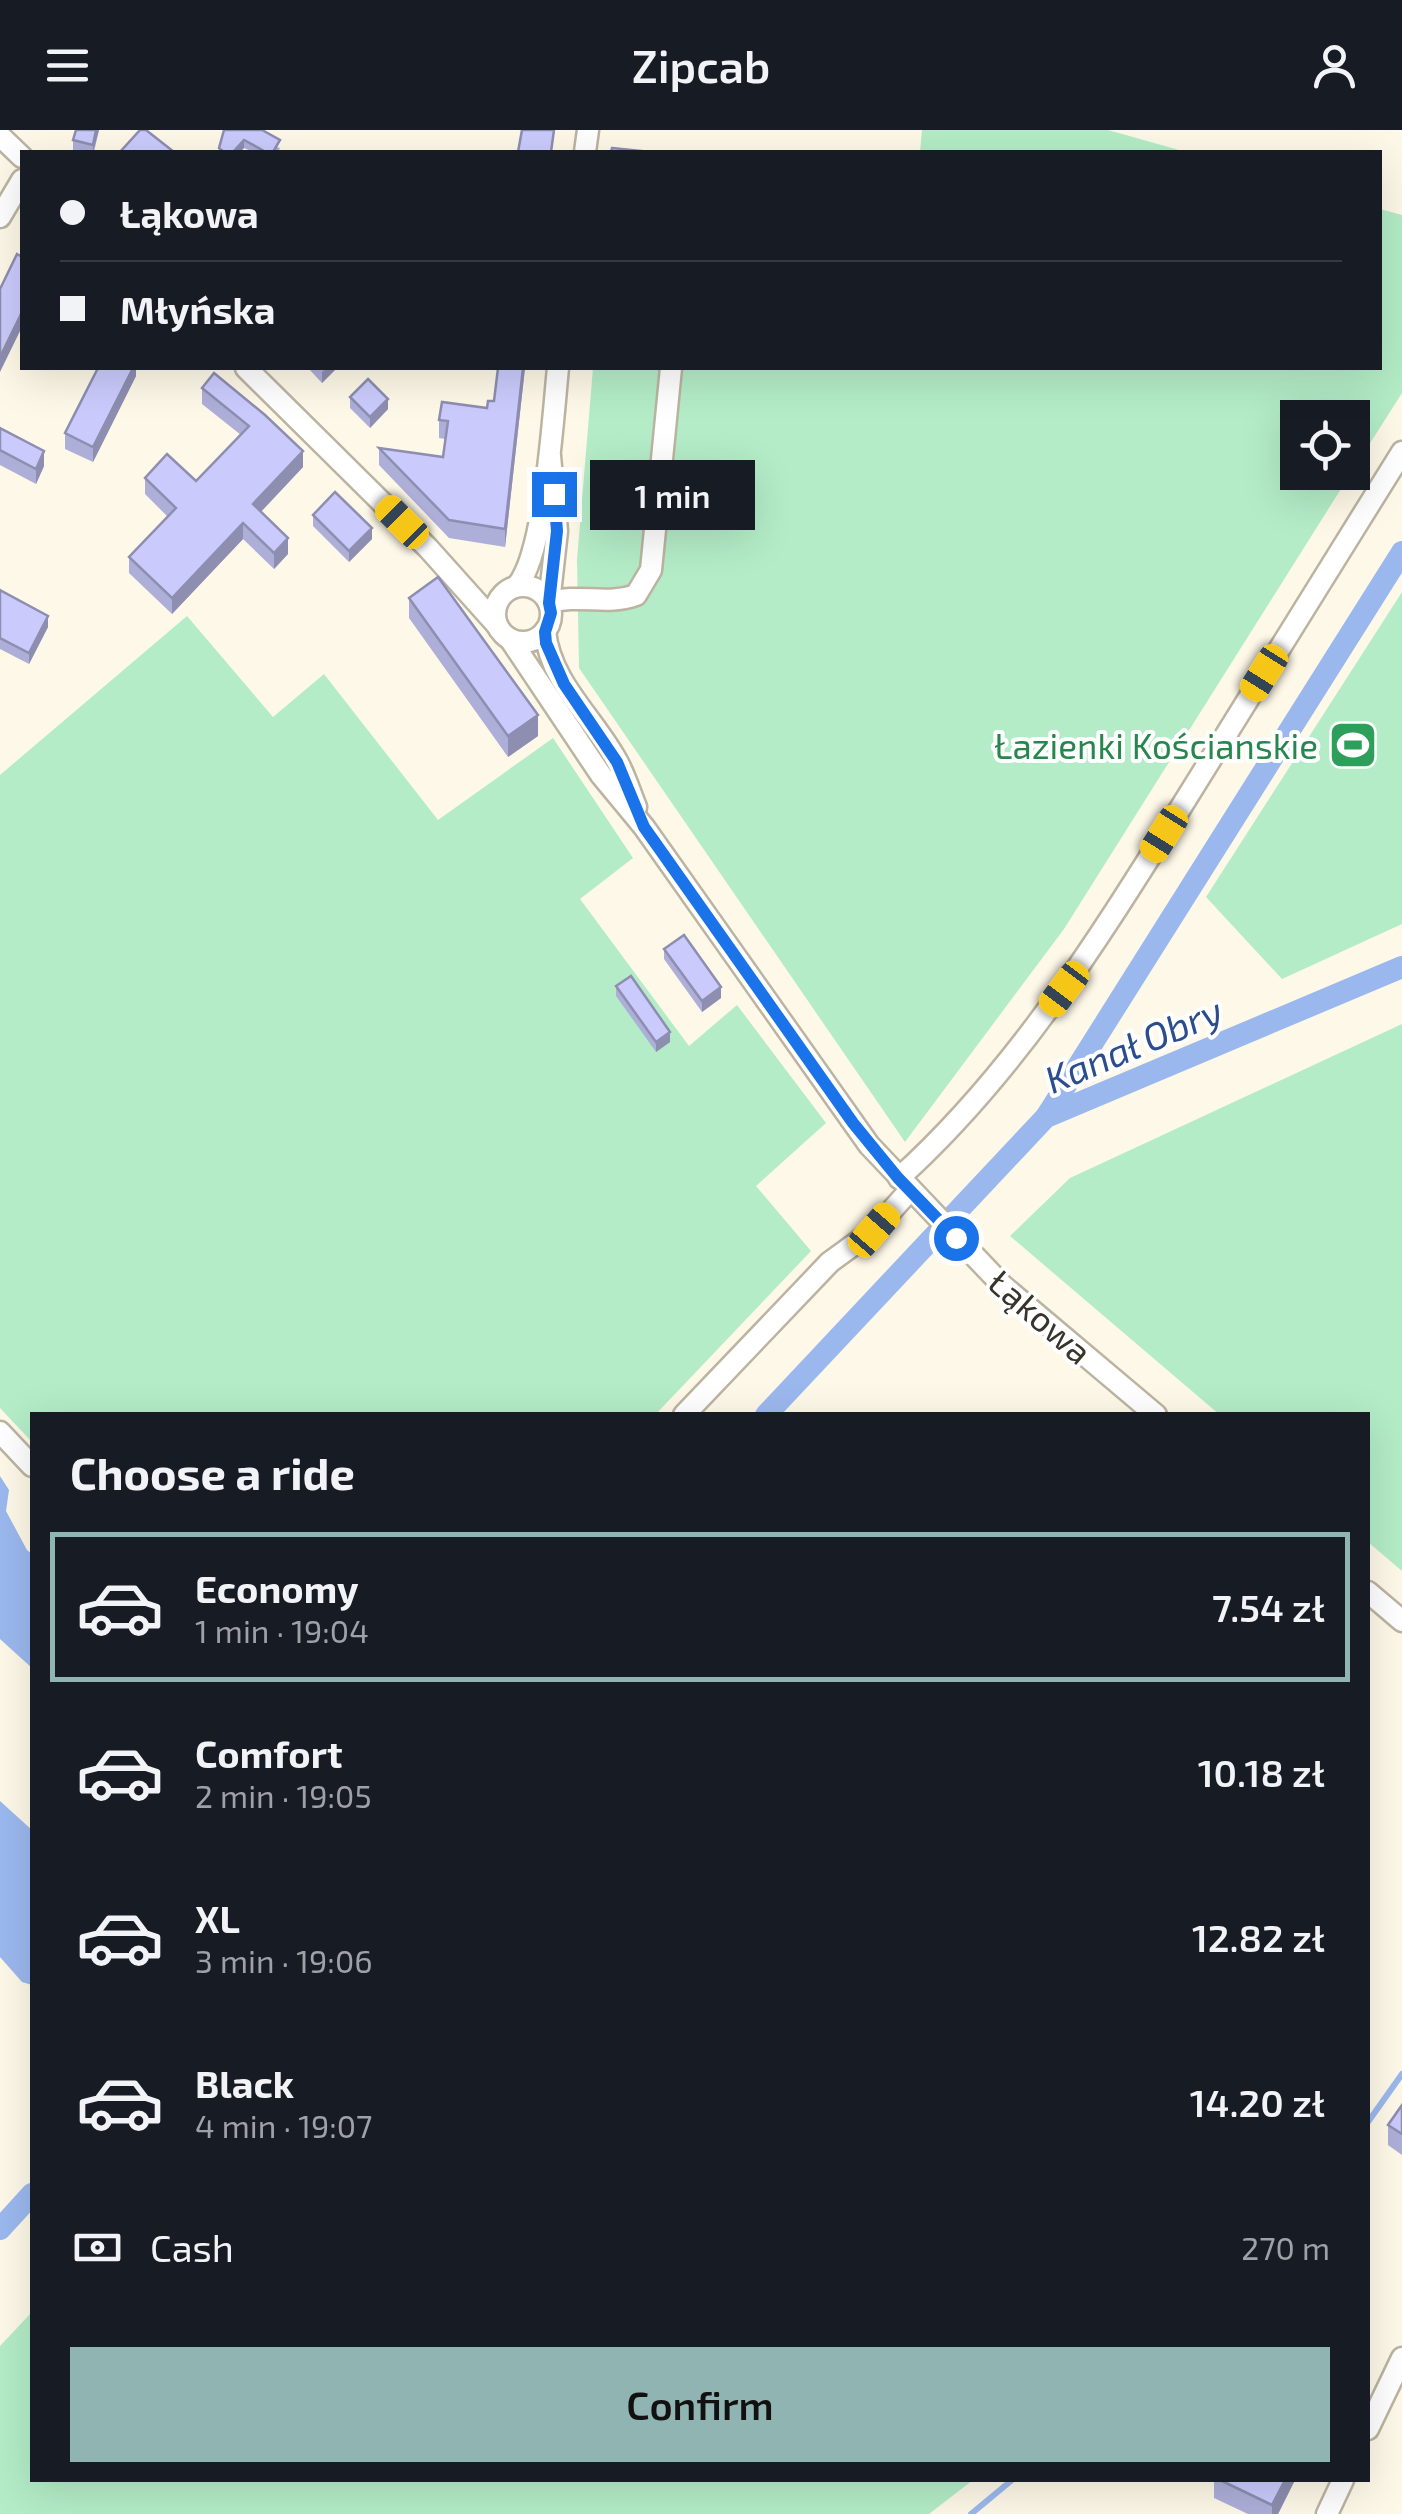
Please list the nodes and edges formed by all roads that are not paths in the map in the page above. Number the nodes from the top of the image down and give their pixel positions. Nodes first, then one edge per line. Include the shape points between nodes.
1 (0, 136) edge
2 (20, 155) edge
3 (20, 183) edge
4 (0, 217) edge
5 (248, 370) edge
6 (558, 370) edge
7 (672, 370) edge
8 (1402, 452) edge
9 (550, 456) junction
10 (461, 582) junction
11 (512, 588) junction
12 (549, 603) junction
13 (503, 632) junction
14 (545, 632) junction
15 (644, 827) junction
16 (908, 1188) junction
17 (687, 1412) edge
18 (1152, 1412) edge
19 (0, 1432) edge
20 (30, 1464) edge
21 (1370, 1594) edge
22 (1402, 1621) edge
23 (1402, 2358) edge
24 (1370, 2426) edge
25 (1342, 2482) edge
26 (1327, 2514) edge

1 - 2 street
3 - 4 street
5 - 10 street, Łąkowa
6 - 9 street
7 - 12 street via 645,584 624,600
8 - 16 street via 1082,964
9 - 11 street via 532,561
9 - 12 street via 557,531
10 - 11 street
10 - 13 street, Łąkowa
11 - 12 street via 536,589
11 - 13 street via 496,605
12 - 14 street
13 - 14 street via 529,642
13 - 15 street, Łąkowa
14 - 15 street, Łąkowa via 564,684 617,762
15 - 16 street, Łąkowa via 853,1123
16 - 17 street via 874,1230 830,1262
16 - 18 street, Łąkowa via 1003,1286
19 - 20 street
21 - 22 street
23 - 24 street
25 - 26 street

